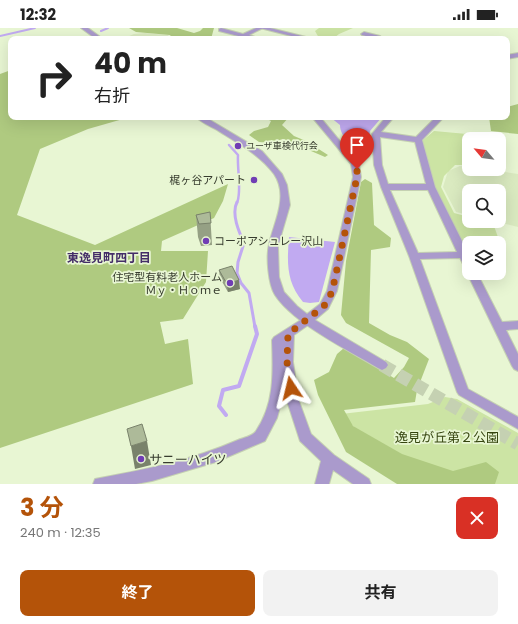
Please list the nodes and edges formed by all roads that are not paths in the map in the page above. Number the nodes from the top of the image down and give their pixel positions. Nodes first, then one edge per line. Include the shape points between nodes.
1 (84, 28) edge
2 (260, 28) edge
3 (263, 28) edge
4 (221, 30) dead end
5 (96, 36) edge
6 (244, 36) joint
7 (298, 36) edge
8 (205, 120) edge
9 (319, 120) edge
10 (388, 120) edge
11 (437, 120) edge
12 (376, 134) junction
13 (418, 140) junction
14 (385, 187) junction
15 (431, 187) junction
16 (462, 251) edge
17 (462, 255) edge
18 (414, 256) junction
19 (475, 280) edge
20 (307, 320) junction
21 (518, 325) edge
22 (498, 326) junction
23 (288, 334) junction
24 (382, 365) tunnel mouth
25 (518, 366) edge
26 (518, 424) edge
27 (329, 459) junction
28 (100, 484) edge
29 (322, 484) edge
30 (364, 484) edge

1 - 5 street
2 - 6 street
3 - 7 street
4 - 6 street
8 - 20 street via 259,153 278,174 283,185 285,205 273,246 274,277 279,293 286,303
9 - 20 street via 356,164 357,177 332,292 324,306
10 - 12 street
11 - 13 street
12 - 13 street
12 - 14 street via 378,165
13 - 15 street
14 - 15 street
14 - 18 street
15 - 16 street
17 - 18 street
18 - 26 street via 463,392
19 - 22 street
20 - 23 street
20 - 24 street
21 - 22 street
22 - 25 street
23 - 27 street via 287,362 293,401 305,437
23 - 28 street via 278,340 279,387 270,418 260,437 212,458 152,475
27 - 29 street
27 - 30 street

